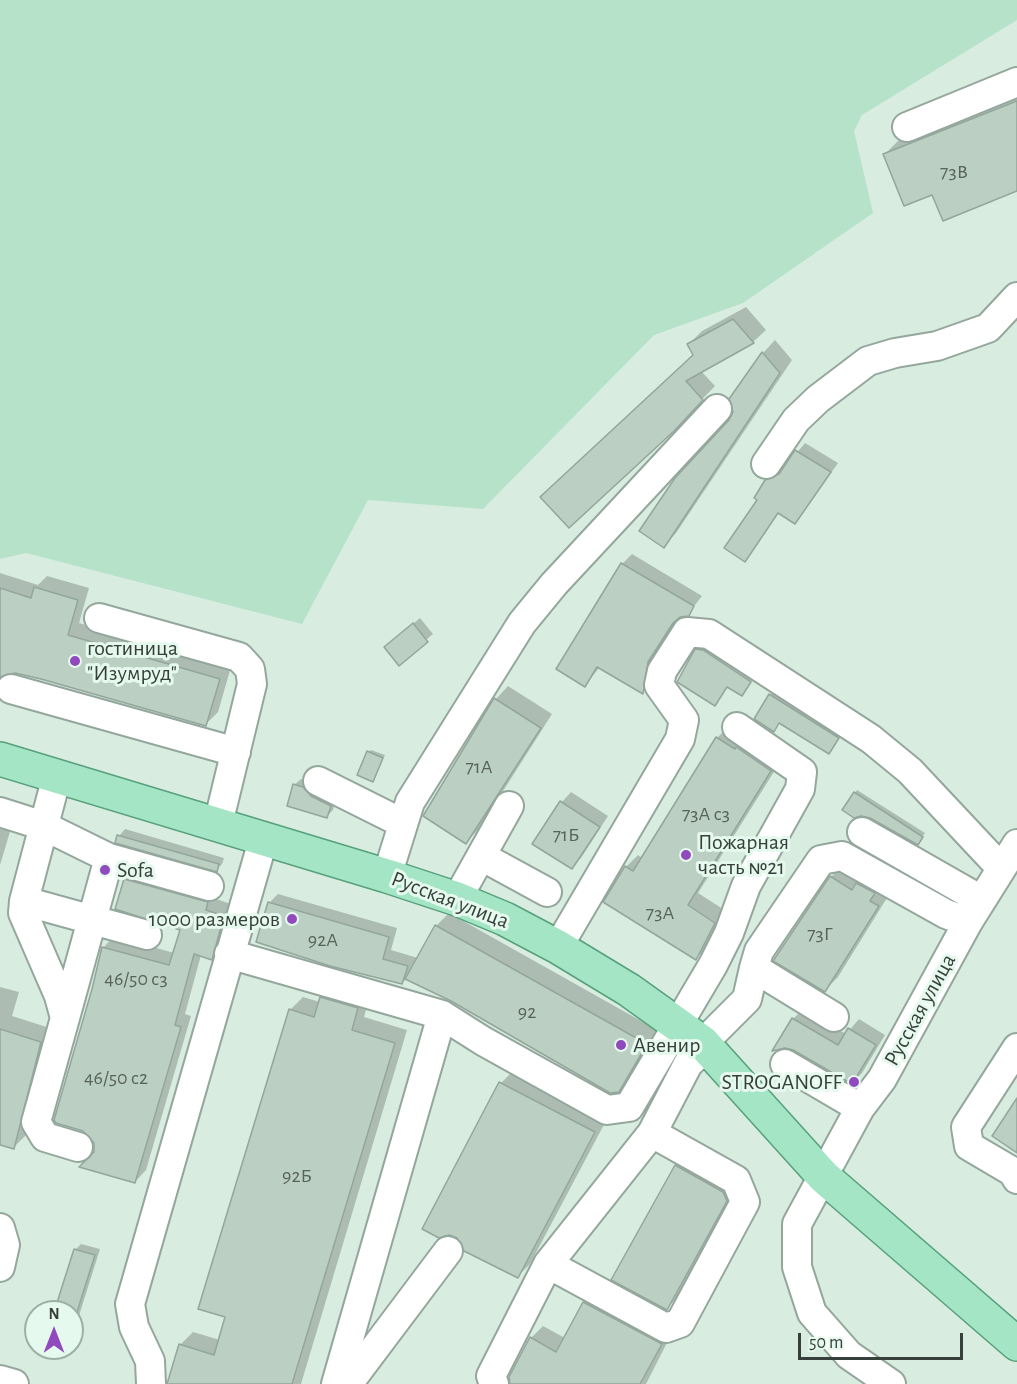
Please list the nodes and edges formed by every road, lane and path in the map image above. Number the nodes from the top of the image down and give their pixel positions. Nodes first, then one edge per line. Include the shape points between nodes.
1 (1017, 82) edge
2 (907, 127) dead end
3 (1017, 297) edge
4 (717, 409) dead end
5 (766, 464) dead end
6 (99, 618) dead end
7 (11, 689) dead end
8 (737, 727) dead end
9 (236, 752) junction
10 (0, 759) edge
11 (57, 776) junction
12 (318, 781) dead end
13 (509, 806) dead end
14 (0, 812) edge
15 (402, 823) junction
16 (218, 824) junction
17 (44, 826) junction
18 (862, 832) dead end
19 (264, 837) junction
20 (1017, 844) edge
21 (481, 856) junction
22 (109, 858) junction
23 (1001, 868) junction
24 (387, 876) junction
25 (209, 886) dead end
26 (547, 892) dead end
27 (457, 899) junction
28 (24, 901) junction
29 (974, 911) junction
30 (92, 920) junction
31 (147, 935) dead end
32 (558, 947) junction
33 (229, 954) junction
34 (754, 968) junction
35 (442, 1015) junction
36 (834, 1017) dead end
37 (64, 1018) junction
38 (696, 1038) junction
39 (1017, 1048) edge
40 (785, 1064) dead end
41 (860, 1108) junction
42 (652, 1133) junction
43 (78, 1147) dead end
44 (825, 1177) junction
45 (1017, 1179) edge
46 (0, 1228) edge
47 (448, 1251) dead end
48 (548, 1264) junction
49 (0, 1267) edge
50 (1017, 1344) edge
51 (0, 1380) edge
52 (14, 1384) edge
53 (151, 1384) edge
54 (336, 1384) edge
55 (348, 1384) edge
56 (494, 1384) edge
57 (891, 1384) edge

1 - 2 street
3 - 5 street via 988,327 936,346 868,361 796,420
4 - 15 street via 522,623 410,802
6 - 9 street via 239,657 250,669 252,684
7 - 9 street
8 - 38 street via 802,772 800,789 746,886 713,965
9 - 16 street
10 - 11 main road, Русская улица
11 - 16 main road, Русская улица
11 - 17 street
12 - 15 street
13 - 21 street
14 - 17 street
15 - 24 street
16 - 19 main road, Русская улица
17 - 22 street
17 - 28 street
18 - 29 street
19 - 24 main road, Русская улица
19 - 33 street
20 - 23 street, Русская улица
21 - 26 street
21 - 27 street
22 - 25 street
22 - 30 street
23 - 29 street, Русская улица
23 - 32 street via 910,771 871,739 709,634 687,632 662,671 659,685 684,720 681,739
24 - 27 main road, Русская улица
27 - 32 main road, Русская улица
28 - 30 street
28 - 37 street via 23,912 59,996
29 - 34 street via 946,914 842,856 821,860 759,951
29 - 41 street, Русская улица via 882,1079
30 - 31 street
30 - 37 street
32 - 38 main road, Русская улица
33 - 35 street
33 - 53 street via 130,1304 134,1327 150,1361
34 - 36 street
34 - 38 street via 747,999
35 - 38 street via 608,1110 629,1107
35 - 54 street
37 - 43 street via 36,1122 45,1137
38 - 42 street via 688,1064
38 - 44 main road, Русская улица
39 - 45 street via 966,1127 969,1146 1013,1172
40 - 41 street
41 - 44 street, Русская улица
42 - 48 street
42 - 48 street via 736,1180 745,1202 680,1323 666,1328
44 - 50 main road, Русская улица
44 - 57 street via 796,1224 797,1267 812,1312 849,1355
46 - 49 street via 5,1245
47 - 55 street
48 - 56 street via 491,1376
51 - 52 street

